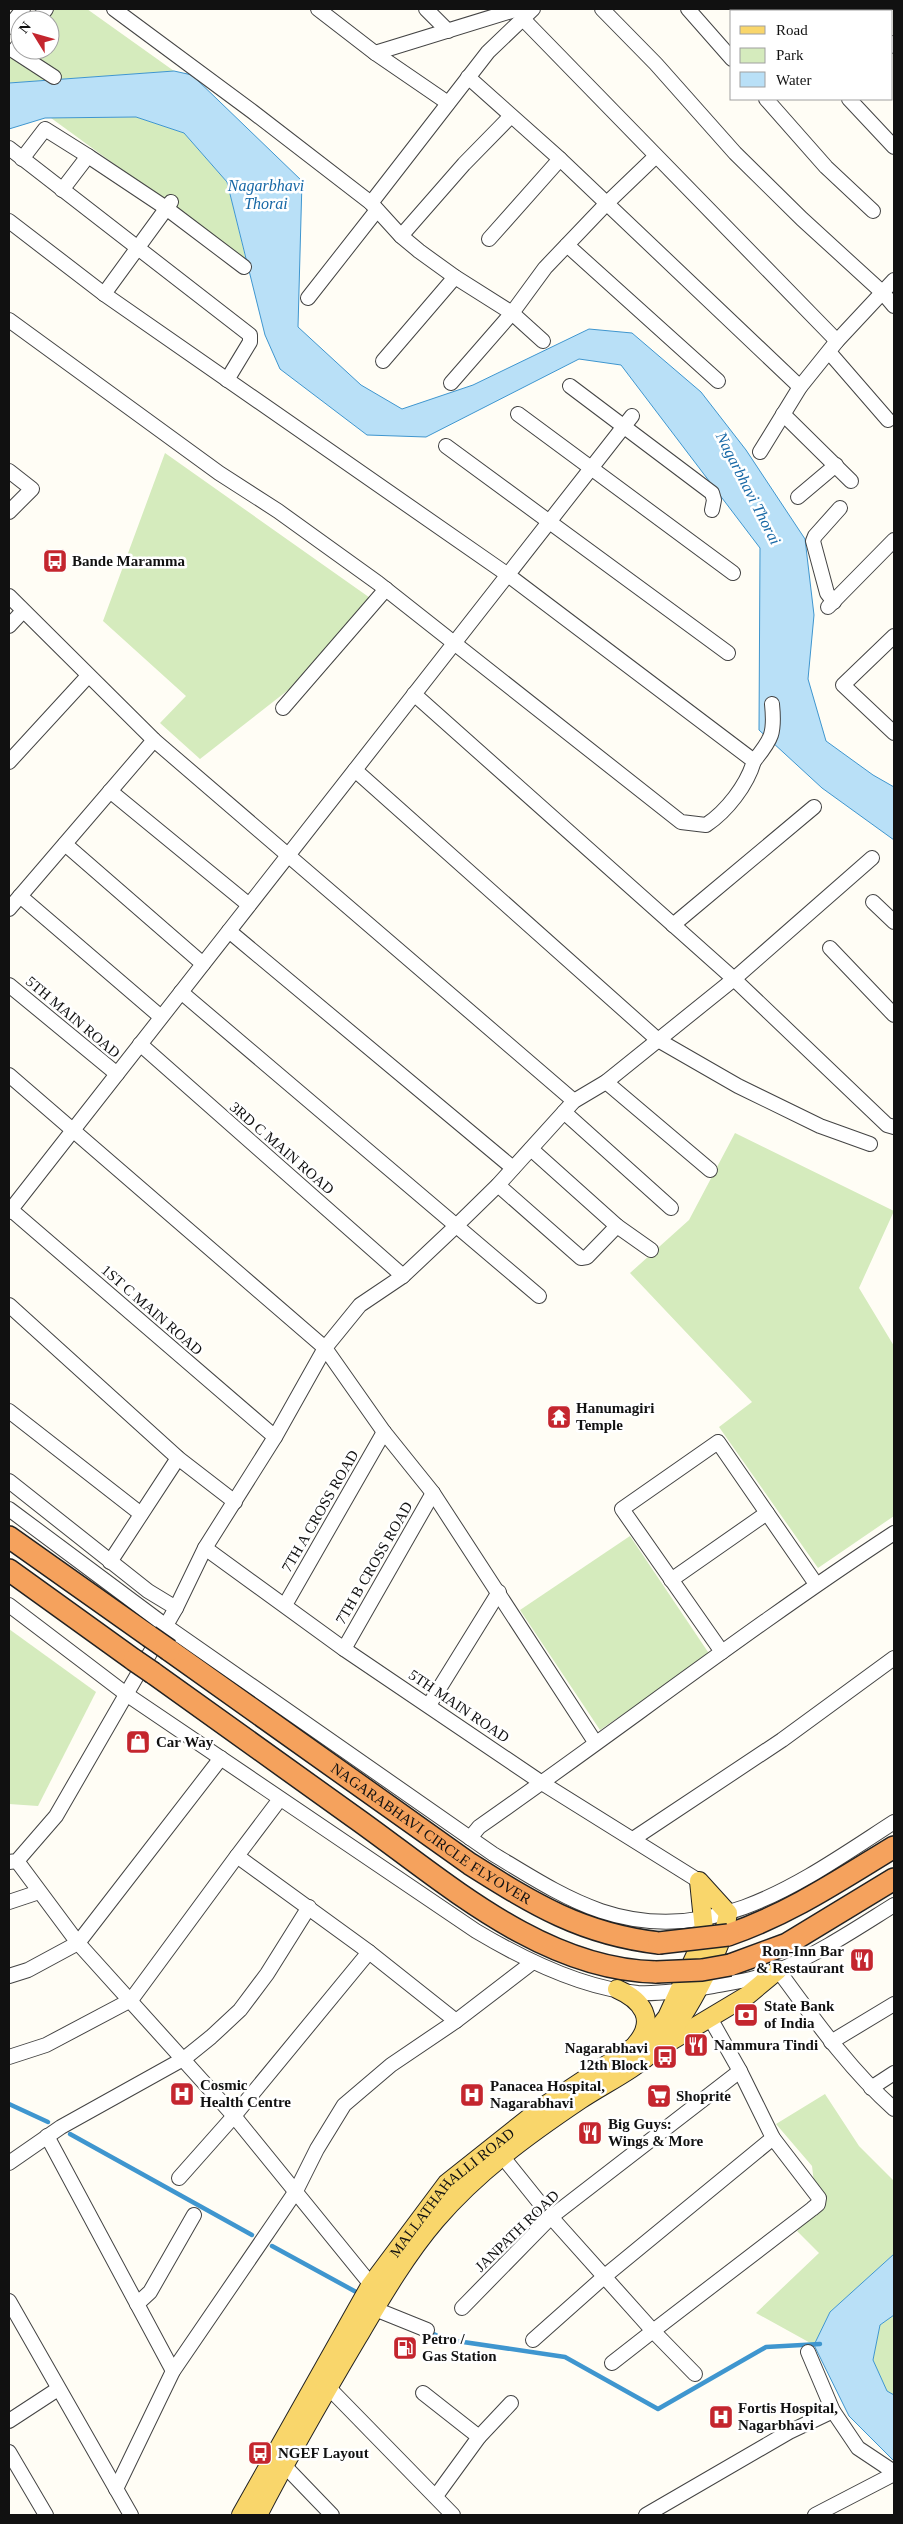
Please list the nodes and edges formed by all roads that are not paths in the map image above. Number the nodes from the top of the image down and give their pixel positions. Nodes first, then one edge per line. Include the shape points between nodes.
1 (23, 9) edge
2 (114, 9) edge
3 (318, 9) edge
4 (426, 9) edge
5 (533, 9) edge
6 (602, 9) edge
7 (688, 9) edge
8 (521, 14) edge
9 (9, 27) edge
10 (448, 31) junction
11 (374, 53) junction
12 (730, 57) edge
13 (28, 60) edge
14 (54, 77) dead end
15 (468, 77) junction
16 (767, 100) edge
17 (850, 100) edge
18 (448, 103) junction
19 (511, 116) junction
20 (894, 147) edge
21 (9, 148) edge
22 (88, 156) junction
23 (656, 156) junction
24 (22, 159) junction
25 (560, 159) junction
26 (62, 190) junction
27 (608, 203) junction
28 (169, 205) junction
29 (374, 207) junction
30 (873, 211) dead end
31 (9, 221) edge
32 (401, 236) junction
33 (489, 239) dead end
34 (567, 245) junction
35 (137, 247) junction
36 (244, 267) dead end
37 (455, 277) junction
38 (894, 280) edge
39 (884, 293) junction
40 (104, 294) junction
41 (308, 298) dead end
42 (894, 306) edge
43 (512, 313) junction
44 (9, 320) edge
45 (543, 341) dead end
46 (833, 347) junction
47 (383, 361) dead end
48 (227, 380) junction
49 (718, 382) dead end
50 (451, 383) dead end
51 (570, 386) dead end
52 (800, 387) junction
53 (518, 414) dead end
54 (783, 414) junction
55 (888, 420) dead end
56 (628, 421) junction
57 (446, 446) dead end
58 (760, 452) dead end
59 (836, 465) junction
60 (591, 468) junction
61 (9, 471) edge
62 (851, 481) dead end
63 (798, 497) dead end
64 (840, 508) dead end
65 (712, 510) dead end
66 (9, 512) edge
67 (549, 522) junction
68 (894, 540) edge
69 (733, 573) dead end
70 (508, 575) junction
71 (386, 590) junction
72 (9, 596) edge
73 (23, 611) junction
74 (9, 626) edge
75 (894, 636) edge
76 (455, 642) junction
77 (728, 653) dead end
78 (88, 676) junction
79 (414, 694) junction
80 (772, 704) dead end
81 (283, 708) dead end
82 (894, 733) edge
83 (154, 740) junction
84 (754, 761) junction
85 (9, 762) edge
86 (355, 770) junction
87 (110, 791) junction
88 (814, 807) dead end
89 (65, 844) junction
90 (288, 855) junction
91 (872, 858) dead end
92 (20, 896) junction
93 (874, 902) dead end
94 (249, 905) junction
95 (9, 909) edge
96 (894, 922) edge
97 (673, 924) junction
98 (229, 931) junction
99 (830, 948) dead end
100 (204, 964) junction
101 (734, 979) junction
102 (9, 985) edge
103 (181, 992) junction
104 (894, 1015) edge
105 (161, 1017) junction
106 (658, 1040) junction
107 (140, 1044) junction
108 (117, 1074) junction
109 (9, 1075) edge
110 (606, 1082) junction
111 (569, 1106) junction
112 (894, 1127) edge
113 (72, 1132) junction
114 (870, 1144) dead end
115 (531, 1149) junction
116 (512, 1168) junction
117 (710, 1170) dead end
118 (498, 1186) junction
119 (671, 1208) dead end
120 (9, 1210) edge
121 (617, 1226) junction
122 (455, 1227) junction
123 (651, 1250) dead end
124 (403, 1276) junction
125 (539, 1296) dead end
126 (9, 1305) edge
127 (326, 1348) junction
128 (9, 1411) edge
129 (384, 1432) junction
130 (275, 1437) junction
131 (178, 1458) junction
132 (9, 1481) edge
133 (433, 1493) junction
134 (234, 1502) junction
135 (9, 1509) edge
136 (767, 1513) junction
137 (141, 1514) junction
138 (894, 1533) edge
139 (9, 1537) edge
140 (206, 1548) junction
141 (110, 1562) junction
142 (9, 1570) edge
143 (671, 1580) junction
144 (816, 1584) junction
145 (499, 1592) junction
146 (9, 1605) edge
147 (285, 1605) junction
148 (176, 1608) junction
149 (157, 1631) junction
150 (344, 1649) junction
151 (722, 1652) junction
152 (894, 1658) edge
153 (126, 1694) junction
154 (429, 1705) junction
155 (595, 1742) junction
156 (221, 1758) junction
157 (542, 1783) junction
158 (280, 1799) junction
159 (894, 1822) edge
160 (470, 1838) junction
161 (633, 1839) junction
162 (894, 1847) edge
163 (237, 1856) junction
164 (13, 1862) edge
165 (894, 1879) edge
166 (699, 1881) junction
167 (40, 1892) junction
168 (9, 1902) edge
169 (894, 1905) edge
170 (309, 1907) junction
171 (728, 1913) junction
172 (703, 1918) junction
173 (78, 1943) junction
174 (369, 1952) junction
175 (533, 1962) junction
176 (778, 1970) junction
177 (9, 1976) edge
178 (617, 1989) junction
179 (688, 1989) junction
180 (131, 2000) junction
181 (894, 2004) edge
182 (710, 2018) junction
183 (456, 2020) junction
184 (831, 2042) junction
185 (632, 2048) junction
186 (653, 2052) junction
187 (9, 2057) edge
188 (185, 2058) junction
189 (740, 2071) junction
190 (894, 2073) edge
191 (871, 2088) junction
192 (894, 2109) edge
193 (234, 2116) junction
194 (47, 2136) junction
195 (773, 2138) junction
196 (502, 2156) junction
197 (9, 2163) edge
198 (179, 2178) dead end
199 (296, 2191) junction
200 (194, 2215) dead end
201 (551, 2217) junction
202 (605, 2276) junction
203 (376, 2297) junction
204 (9, 2301) edge
205 (137, 2304) junction
206 (462, 2308) dead end
207 (427, 2330) dead end
208 (653, 2331) junction
209 (533, 2340) dead end
210 (808, 2352) dead end
211 (612, 2363) dead end
212 (173, 2371) junction
213 (695, 2374) dead end
214 (328, 2387) junction
215 (58, 2389) junction
216 (423, 2393) dead end
217 (511, 2403) dead end
218 (834, 2410) junction
219 (9, 2421) edge
220 (479, 2437) junction
221 (9, 2452) edge
222 (279, 2460) junction
223 (894, 2473) edge
224 (116, 2490) junction
225 (436, 2496) junction
226 (46, 2515) edge
227 (131, 2515) edge
228 (241, 2515) edge
229 (258, 2515) edge
230 (332, 2515) edge
231 (453, 2515) edge
232 (646, 2515) edge
233 (815, 2515) edge

1 - 9 street
2 - 29 street
3 - 11 street
4 - 10 street
5 - 8 street
6 - 39 street via 735,153
7 - 12 street
8 - 10 street
8 - 15 street
8 - 23 street
10 - 11 street
11 - 18 street
13 - 14 street
15 - 18 street
15 - 19 street
16 - 30 street via 826,167
17 - 20 street
18 - 29 street
19 - 25 street
19 - 32 street
21 - 24 street
22 - 24 street via 45,129
22 - 26 street
22 - 28 street
23 - 27 street
23 - 46 street
24 - 26 street
25 - 27 street
25 - 33 street
26 - 35 street
27 - 34 street
27 - 52 street
28 - 35 street
28 - 36 street
29 - 32 street
29 - 41 street
31 - 40 street
32 - 37 street
34 - 43 street via 545,268
34 - 49 street
35 - 40 street
35 - 48 street via 250,335 250,342
37 - 43 street
37 - 47 street
38 - 39 street
39 - 42 street
39 - 46 street
40 - 48 street
43 - 45 street
43 - 50 street
44 - 71 street
46 - 52 street
46 - 55 street
48 - 70 street
51 - 56 street
52 - 54 street
53 - 60 street
54 - 58 street
54 - 59 street
56 - 60 street
56 - 65 street via 712,493
57 - 67 street
59 - 62 street
59 - 63 street
60 - 67 street
60 - 69 street
61 - 66 street via 32,490
64 - 68 street via 813,541 831,605
67 - 70 street
67 - 77 street
70 - 76 street
70 - 84 street
71 - 76 street
71 - 81 street
72 - 73 street
73 - 74 street
73 - 78 street
75 - 82 street via 843,685
76 - 79 street
76 - 84 street via 681,822 706,825 719,816 742,786
78 - 83 street
78 - 85 street
79 - 86 street
79 - 97 street
80 - 84 street via 772,737
83 - 87 street
83 - 90 street
86 - 90 street
86 - 106 street
87 - 89 street
87 - 94 street
88 - 97 street
89 - 92 street
89 - 100 street
90 - 94 street
90 - 111 street
91 - 101 street
92 - 95 street
92 - 105 street
93 - 96 street
94 - 98 street
97 - 101 street
98 - 100 street
98 - 116 street
99 - 104 street
100 - 103 street
101 - 106 street
101 - 112 street via 887,1125
102 - 108 street, 5TH MAIN ROAD
103 - 105 street
103 - 122 street
105 - 107 street
106 - 110 street
106 - 114 street via 738,1086 820,1126
107 - 108 street
107 - 124 street, 3RD C MAIN ROAD
108 - 113 street
109 - 113 street
110 - 111 street
110 - 117 street
111 - 115 street
111 - 119 street
113 - 120 street
113 - 127 street
115 - 116 street
115 - 121 street
116 - 118 street
118 - 121 street via 581,1258
118 - 122 street
120 - 130 street, 1ST C MAIN ROAD
121 - 123 street
122 - 124 street
122 - 125 street
124 - 127 street via 360,1305
126 - 131 street
127 - 129 street
127 - 130 street
128 - 137 street
129 - 133 street
129 - 147 street, 7TH A CROSS ROAD
130 - 134 street
131 - 134 street
131 - 137 street
132 - 141 street
133 - 145 street
133 - 150 street, 7TH B CROSS ROAD
134 - 140 street
135 - 149 street
136 - 143 street
136 - 143 street via 718,1442 630,1503 622,1509
136 - 144 street
137 - 141 street
138 - 144 street
139 - 149 highway, NAGARABHAVI CIRCLE FLYOVER
140 - 147 street, 5TH MAIN ROAD
140 - 148 street
141 - 148 street
142 - 165 highway, NAGARABHAVI CIRCLE FLYOVER, bridge via 458,1892 548,1945 607,1966 656,1972 730,1965 787,1944
143 - 151 street
144 - 151 street
145 - 154 street
145 - 155 street
146 - 153 street
147 - 150 street, 5TH MAIN ROAD
148 - 149 street
149 - 153 street
149 - 160 street
149 - 162 highway, NAGARABHAVI CIRCLE FLYOVER, bridge via 169,1650 470,1864 543,1909 590,1929 628,1940 659,1944 728,1935 767,1922 801,1905
150 - 154 street, 5TH MAIN ROAD
151 - 155 street
152 - 161 street via 782,1740
153 - 156 street
153 - 164 street via 56,1816
154 - 157 street, 5TH MAIN ROAD
155 - 157 street
156 - 158 street
156 - 173 street
157 - 160 street via 479,1827
157 - 161 street, 5TH MAIN ROAD
158 - 163 street
158 - 175 street via 476,1932
159 - 171 street via 782,1892
160 - 172 street via 537,1880 600,1911 629,1919 681,1923
161 - 166 street, 5TH MAIN ROAD
163 - 170 street
163 - 180 street
164 - 167 street
166 - 171 main road
166 - 172 main road, MALLATHAHALLI ROAD
167 - 168 street
167 - 173 street
169 - 176 street via 811,1955
170 - 174 street
170 - 188 street via 240,2010
171 - 172 street
171 - 179 main road via 726,1927 713,1958
172 - 179 main road, MALLATHAHALLI ROAD via 704,1930
173 - 177 street via 28,1970
173 - 180 street
174 - 183 street
174 - 193 street
175 - 178 street
175 - 183 street
176 - 179 street via 736,1983
176 - 182 main road via 748,1995
176 - 184 street
178 - 179 street via 638,1993
178 - 185 main road via 637,2000 645,2016 643,2032
179 - 185 main road, MALLATHAHALLI ROAD via 660,2026
179 - 186 main road, MALLATHAHALLI ROAD via 672,2033
180 - 187 street via 46,2045
180 - 188 street
181 - 184 street
182 - 186 main road
182 - 189 street
183 - 199 street via 391,2065 344,2105
184 - 191 street
185 - 203 main road, MALLATHAHALLI ROAD via 544,2106 447,2183
186 - 196 main road, MALLATHAHALLI ROAD
188 - 193 street
188 - 194 street
189 - 195 street
189 - 201 street, JANPATH ROAD
190 - 191 street
191 - 192 street
193 - 198 street
193 - 199 street
194 - 197 street
194 - 205 street
195 - 202 street
195 - 208 street via 819,2198 819,2204
196 - 201 street
196 - 203 main road, MALLATHAHALLI ROAD via 460,2193 434,2222
199 - 203 street
199 - 212 street
200 - 205 street via 150,2292
201 - 202 street
201 - 206 street, JANPATH ROAD
202 - 208 street
202 - 209 street
203 - 207 street
203 - 214 main road, MALLATHAHALLI ROAD
203 - 222 main road, MALLATHAHALLI ROAD
204 - 215 street
205 - 212 street
208 - 211 street
208 - 213 street
210 - 218 street
212 - 224 street
214 - 222 main road, MALLATHAHALLI ROAD
214 - 225 street
215 - 219 street
215 - 224 street
216 - 220 street
217 - 220 street
218 - 223 street via 858,2448
218 - 232 street via 789,2432
220 - 225 street
221 - 226 street
222 - 228 main road, MALLATHAHALLI ROAD
222 - 229 main road, MALLATHAHALLI ROAD
222 - 230 street
223 - 233 street
224 - 227 street
225 - 231 street

